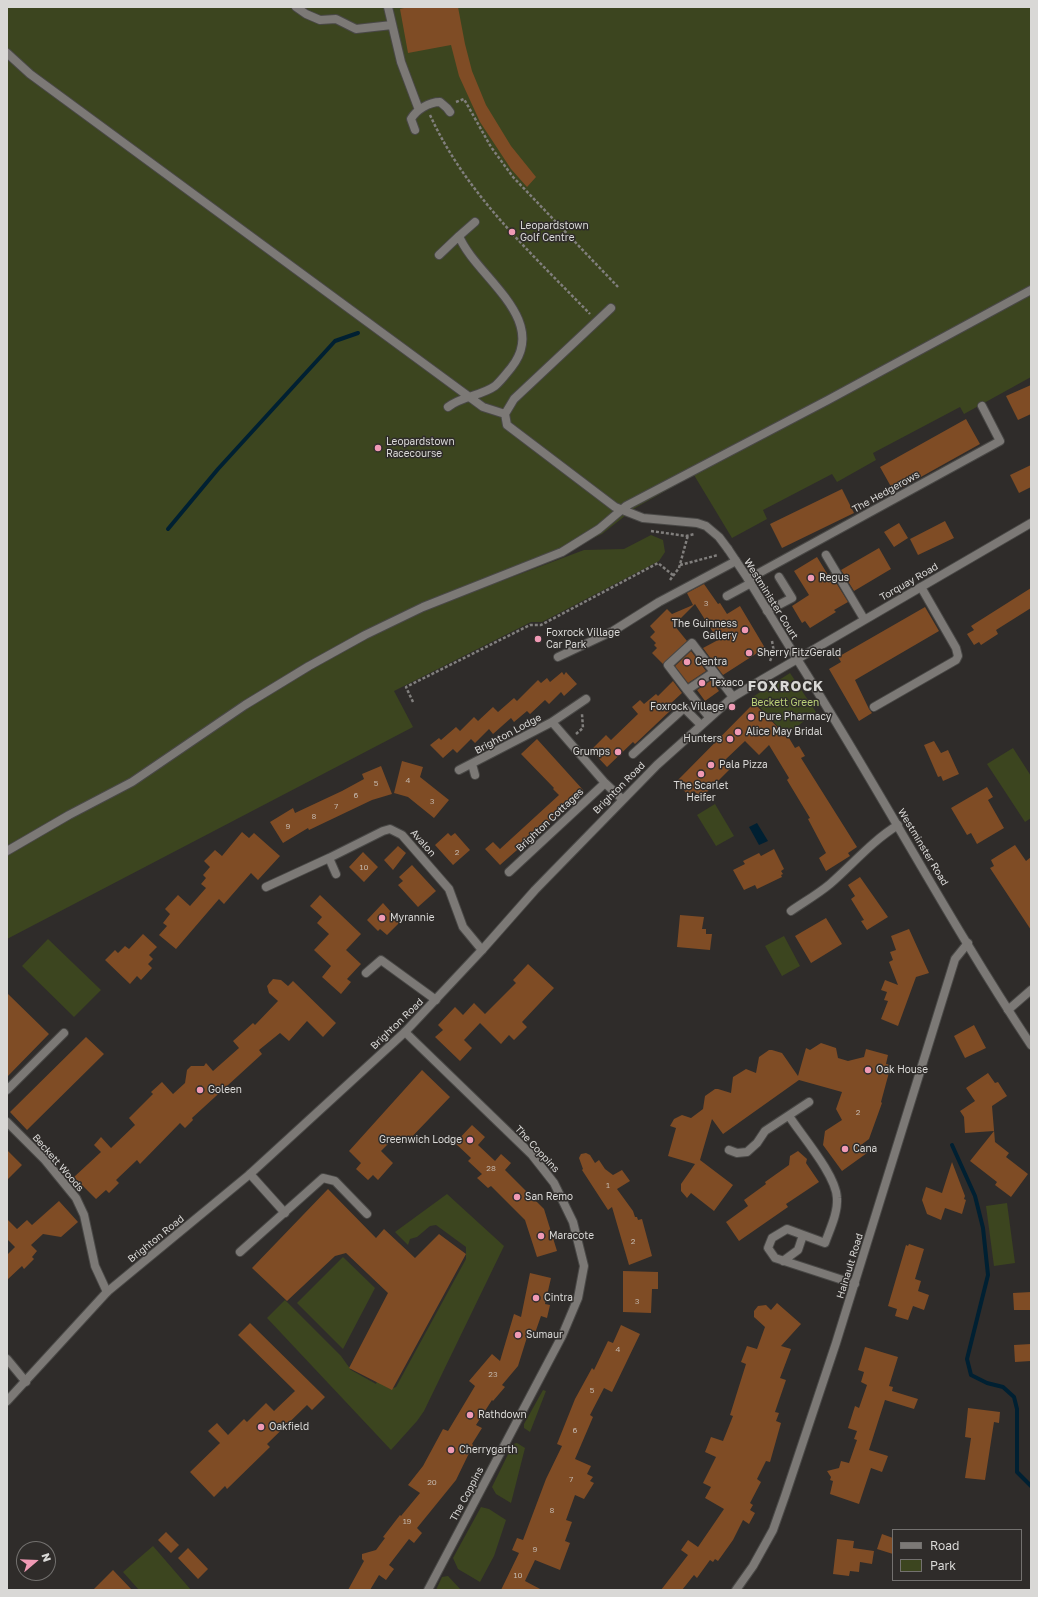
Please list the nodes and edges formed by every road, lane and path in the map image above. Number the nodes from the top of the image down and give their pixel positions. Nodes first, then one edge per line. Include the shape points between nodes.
1 (296, 7) edge
2 (388, 7) edge
3 (392, 25) junction
4 (7, 53) edge
5 (423, 108) junction
6 (448, 110) junction
7 (430, 114) junction
8 (415, 130) dead end
9 (475, 222) dead end
10 (459, 236) junction
11 (439, 254) dead end
12 (618, 287) dead end
13 (1031, 290) edge
14 (611, 308) dead end
15 (597, 322) junction
16 (468, 396) junction
17 (982, 406) dead end
18 (448, 407) dead end
19 (505, 414) junction
20 (620, 510) junction
21 (1031, 523) edge
22 (688, 535) dead end
23 (718, 555) dead end
24 (826, 555) dead end
25 (736, 561) junction
26 (680, 565) junction
27 (674, 576) junction
28 (779, 576) dead end
29 (670, 580) dead end
30 (750, 581) junction
31 (921, 587) junction
32 (727, 596) dead end
33 (767, 611) junction
34 (864, 619) junction
35 (558, 657) dead end
36 (797, 659) junction
37 (714, 672) junction
38 (687, 690) junction
39 (733, 697) junction
40 (413, 702) dead end
41 (582, 702) joint
42 (874, 708) dead end
43 (709, 717) junction
44 (552, 722) junction
45 (701, 725) junction
46 (569, 742) junction
47 (633, 754) dead end
48 (472, 764) junction
49 (459, 770) dead end
50 (475, 775) dead end
51 (605, 783) junction
52 (622, 799) junction
53 (898, 825) junction
54 (7, 851) edge
55 (329, 858) junction
56 (509, 872) dead end
57 (336, 874) dead end
58 (266, 887) dead end
59 (791, 911) dead end
60 (968, 943) junction
61 (482, 950) junction
62 (366, 974) dead end
63 (1031, 990) edge
64 (436, 1000) junction
65 (1008, 1010) junction
66 (406, 1032) junction
67 (64, 1033) dead end
68 (1031, 1045) edge
69 (7, 1090) edge
70 (809, 1102) dead end
71 (789, 1116) junction
72 (7, 1122) edge
73 (728, 1150) dead end
74 (250, 1174) junction
75 (285, 1213) junction
76 (368, 1214) dead end
77 (803, 1235) junction
78 (240, 1252) dead end
79 (783, 1261) junction
80 (854, 1284) junction
81 (107, 1292) junction
82 (7, 1359) edge
83 (26, 1382) junction
84 (7, 1402) edge
85 (428, 1590) edge
86 (736, 1590) edge

1 - 3 street via 320,20 336,19 356,29
2 - 3 street
3 - 5 street via 401,62
4 - 16 street via 30,74
5 - 6 street via 440,102
5 - 7 path
5 - 8 street via 411,119
6 - 7 path
6 - 12 path via 464,98 492,147 513,177
7 - 15 path via 464,176 487,206
9 - 10 street
10 - 11 street
10 - 16 street via 508,303 523,335 517,360 502,379 486,391
13 - 20 street
14 - 15 street
15 - 19 street via 514,399
16 - 18 street via 456,400
16 - 19 street via 483,407
17 - 30 street, The Hedgerows via 1000,441
19 - 20 street, Westminister Court via 507,425 511,429
20 - 25 street, Westminister Court via 643,518 706,526 719,537
20 - 54 street via 599,529 562,552 423,607 365,635 245,705 132,782
21 - 31 street, Torquay Road
22 - 26 path
23 - 26 path
24 - 34 street
25 - 30 street, Westminister Court
25 - 35 street via 613,630
26 - 27 path
27 - 29 path
27 - 40 path via 658,563 541,625 530,625 406,687
28 - 33 street via 792,598
30 - 32 street
30 - 33 street, Westminister Court
31 - 34 street, Torquay Road
31 - 42 street via 956,648 958,656 956,660
33 - 36 street, Westminister Court
34 - 36 street, Torquay Road
36 - 39 street, Brighton Road
36 - 53 street, Westminster Road
37 - 38 street
37 - 38 street via 692,643 668,664
37 - 39 street
38 - 43 street
39 - 43 street, Brighton Road
41 - 44 street, Brighton Lodge
41 - 46 path via 582,728
43 - 45 street, Brighton Road
44 - 46 street, Brighton Lodge
44 - 48 street, Brighton Lodge
45 - 47 street via 684,708
45 - 52 street, Brighton Road
46 - 51 street, Brighton Lodge
48 - 49 street, Brighton Lodge
48 - 50 street, Brighton Lodge
51 - 52 street, Brighton Lodge
51 - 56 street, Brighton Cottages
52 - 61 street, Brighton Road
53 - 59 street via 867,848 829,886
53 - 60 street, Westminster Road
55 - 57 street
55 - 58 street, Avalon
55 - 61 street, Avalon via 382,831 390,829 402,834 449,889 463,927
60 - 65 street, Westminster Road
60 - 80 street, Hainault Road via 955,959
61 - 64 street, Brighton Road
62 - 64 street via 381,960
63 - 65 street
64 - 66 street, Brighton Road
65 - 68 street, Westminster Road
66 - 74 street, Brighton Road
66 - 85 street, The Coppins via 532,1155 554,1183 573,1222 584,1266 578,1298 562,1336
67 - 69 street
70 - 71 street
71 - 73 street via 764,1131 757,1144 747,1152 737,1153
71 - 77 street via 833,1181 837,1198 826,1243
72 - 81 street, Beckett Woods via 45,1160 79,1202 95,1266
74 - 75 street
74 - 81 street, Brighton Road
75 - 76 street via 323,1178 335,1181
75 - 78 street
77 - 79 street via 798,1250
77 - 79 street via 787,1229 772,1238 768,1248 776,1258
79 - 80 street
80 - 86 street, Hainault Road via 773,1530
81 - 83 street, Brighton Road
82 - 83 street
83 - 84 street, Brighton Road

